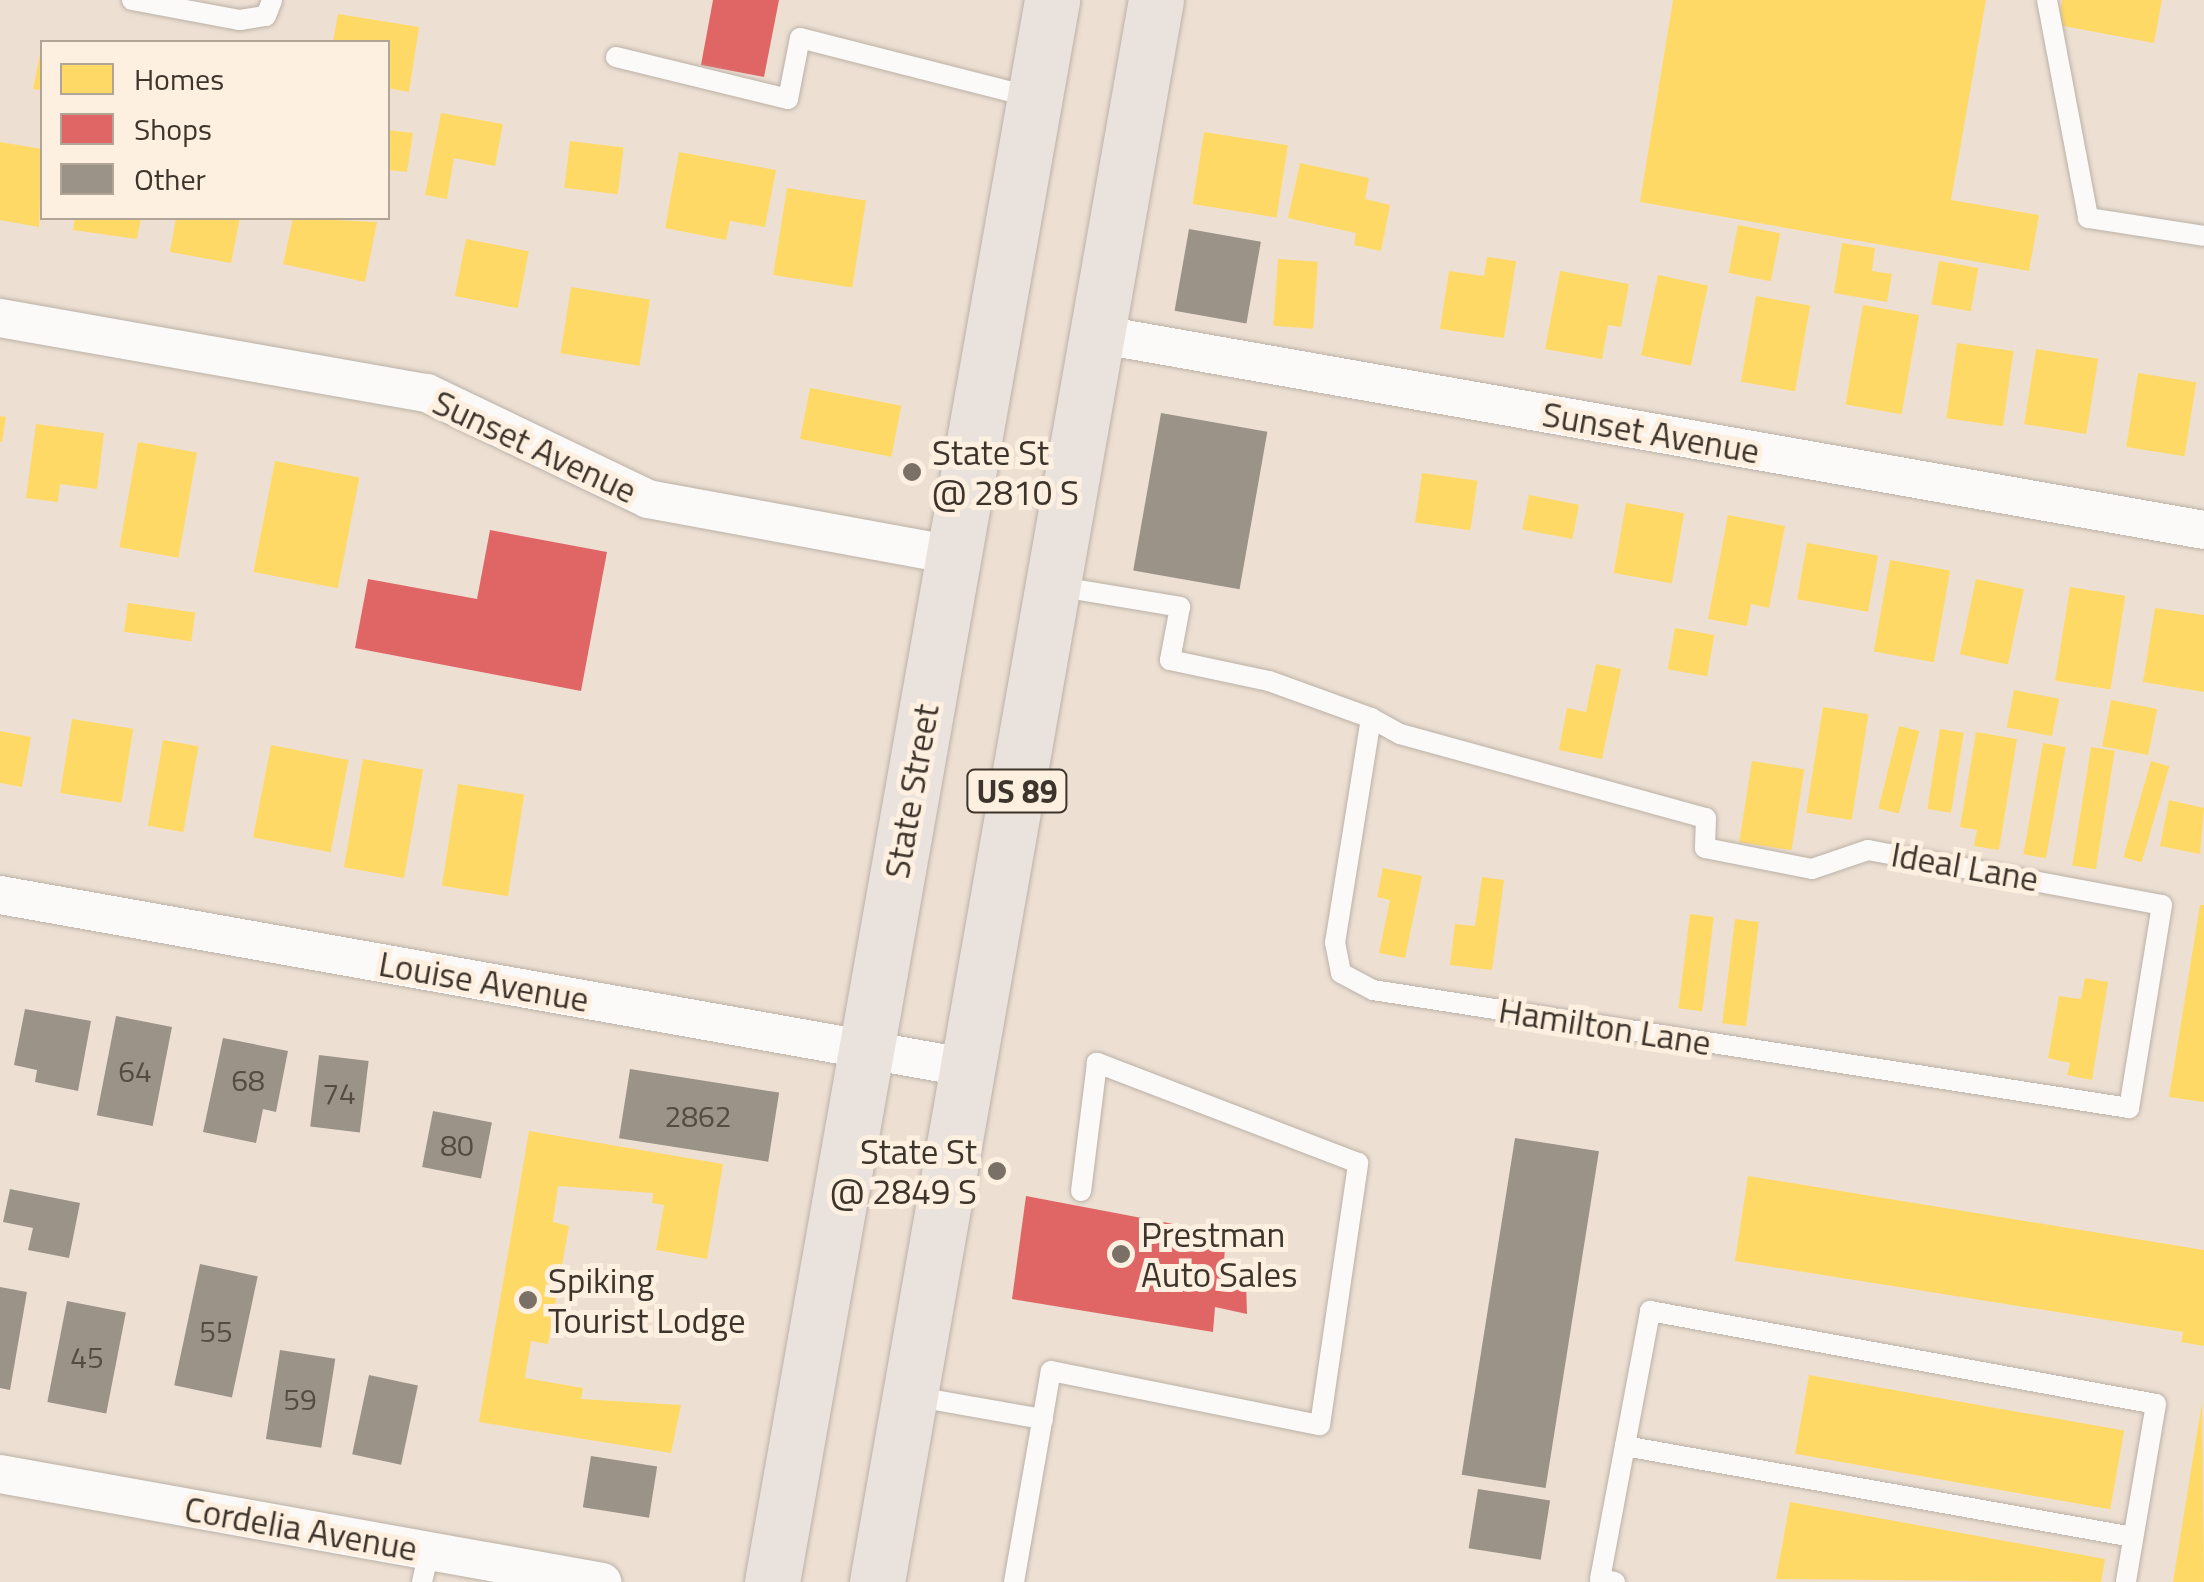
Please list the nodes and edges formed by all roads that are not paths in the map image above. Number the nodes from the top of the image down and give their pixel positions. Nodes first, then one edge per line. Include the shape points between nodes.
1 (132, 0) edge
2 (272, 0) edge
3 (1052, 0) edge
4 (1156, 0) edge
5 (2047, 0) edge
6 (616, 56) dead end
7 (1034, 98) junction
8 (2204, 236) edge
9 (0, 318) edge
10 (1097, 334) junction
11 (2204, 530) edge
12 (952, 555) junction
13 (1053, 586) junction
14 (1371, 718) junction
15 (0, 895) edge
16 (865, 1050) junction
17 (968, 1068) junction
18 (2128, 1108) joint
19 (1081, 1191) dead end
20 (910, 1396) junction
21 (1042, 1419) junction
22 (1625, 1446) junction
23 (0, 1474) edge
24 (2133, 1537) junction
25 (426, 1567) edge
26 (1607, 1581) edge
27 (602, 1582) edge
28 (772, 1582) edge
29 (877, 1582) edge
30 (1014, 1582) edge
31 (2126, 1582) edge

1 - 2 lane via 240,20 266,16
3 - 7 main road, State Street / US 89
4 - 10 main road, US 89
5 - 8 lane via 2088,218
6 - 7 lane via 788,99 800,38
7 - 12 main road, State Street / US 89
9 - 12 street, Sunset Avenue via 427,393 648,499
10 - 11 street, Sunset Avenue
10 - 13 main road, US 89
12 - 16 main road, State Street / US 89
13 - 14 lane via 1180,607 1170,660 1269,681
13 - 17 main road, US 89
14 - 18 lane, Ideal Lane via 1706,818 1705,848 1812,869 1868,850 2162,906
14 - 18 lane, Hamilton Lane via 1336,943 1341,973 1373,990
15 - 16 street, Louise Avenue
16 - 17 street, Louise Avenue
16 - 28 main road, State Street / US 89
17 - 20 main road, US 89
19 - 21 lane via 1098,1063 1358,1162 1320,1424 1051,1371
20 - 21 lane
20 - 29 main road, US 89
21 - 30 lane
22 - 24 lane
22 - 24 lane via 1650,1311 2156,1404
22 - 26 lane
23 - 25 street, Cordelia Avenue
24 - 31 lane
25 - 27 street, Cordelia Avenue

